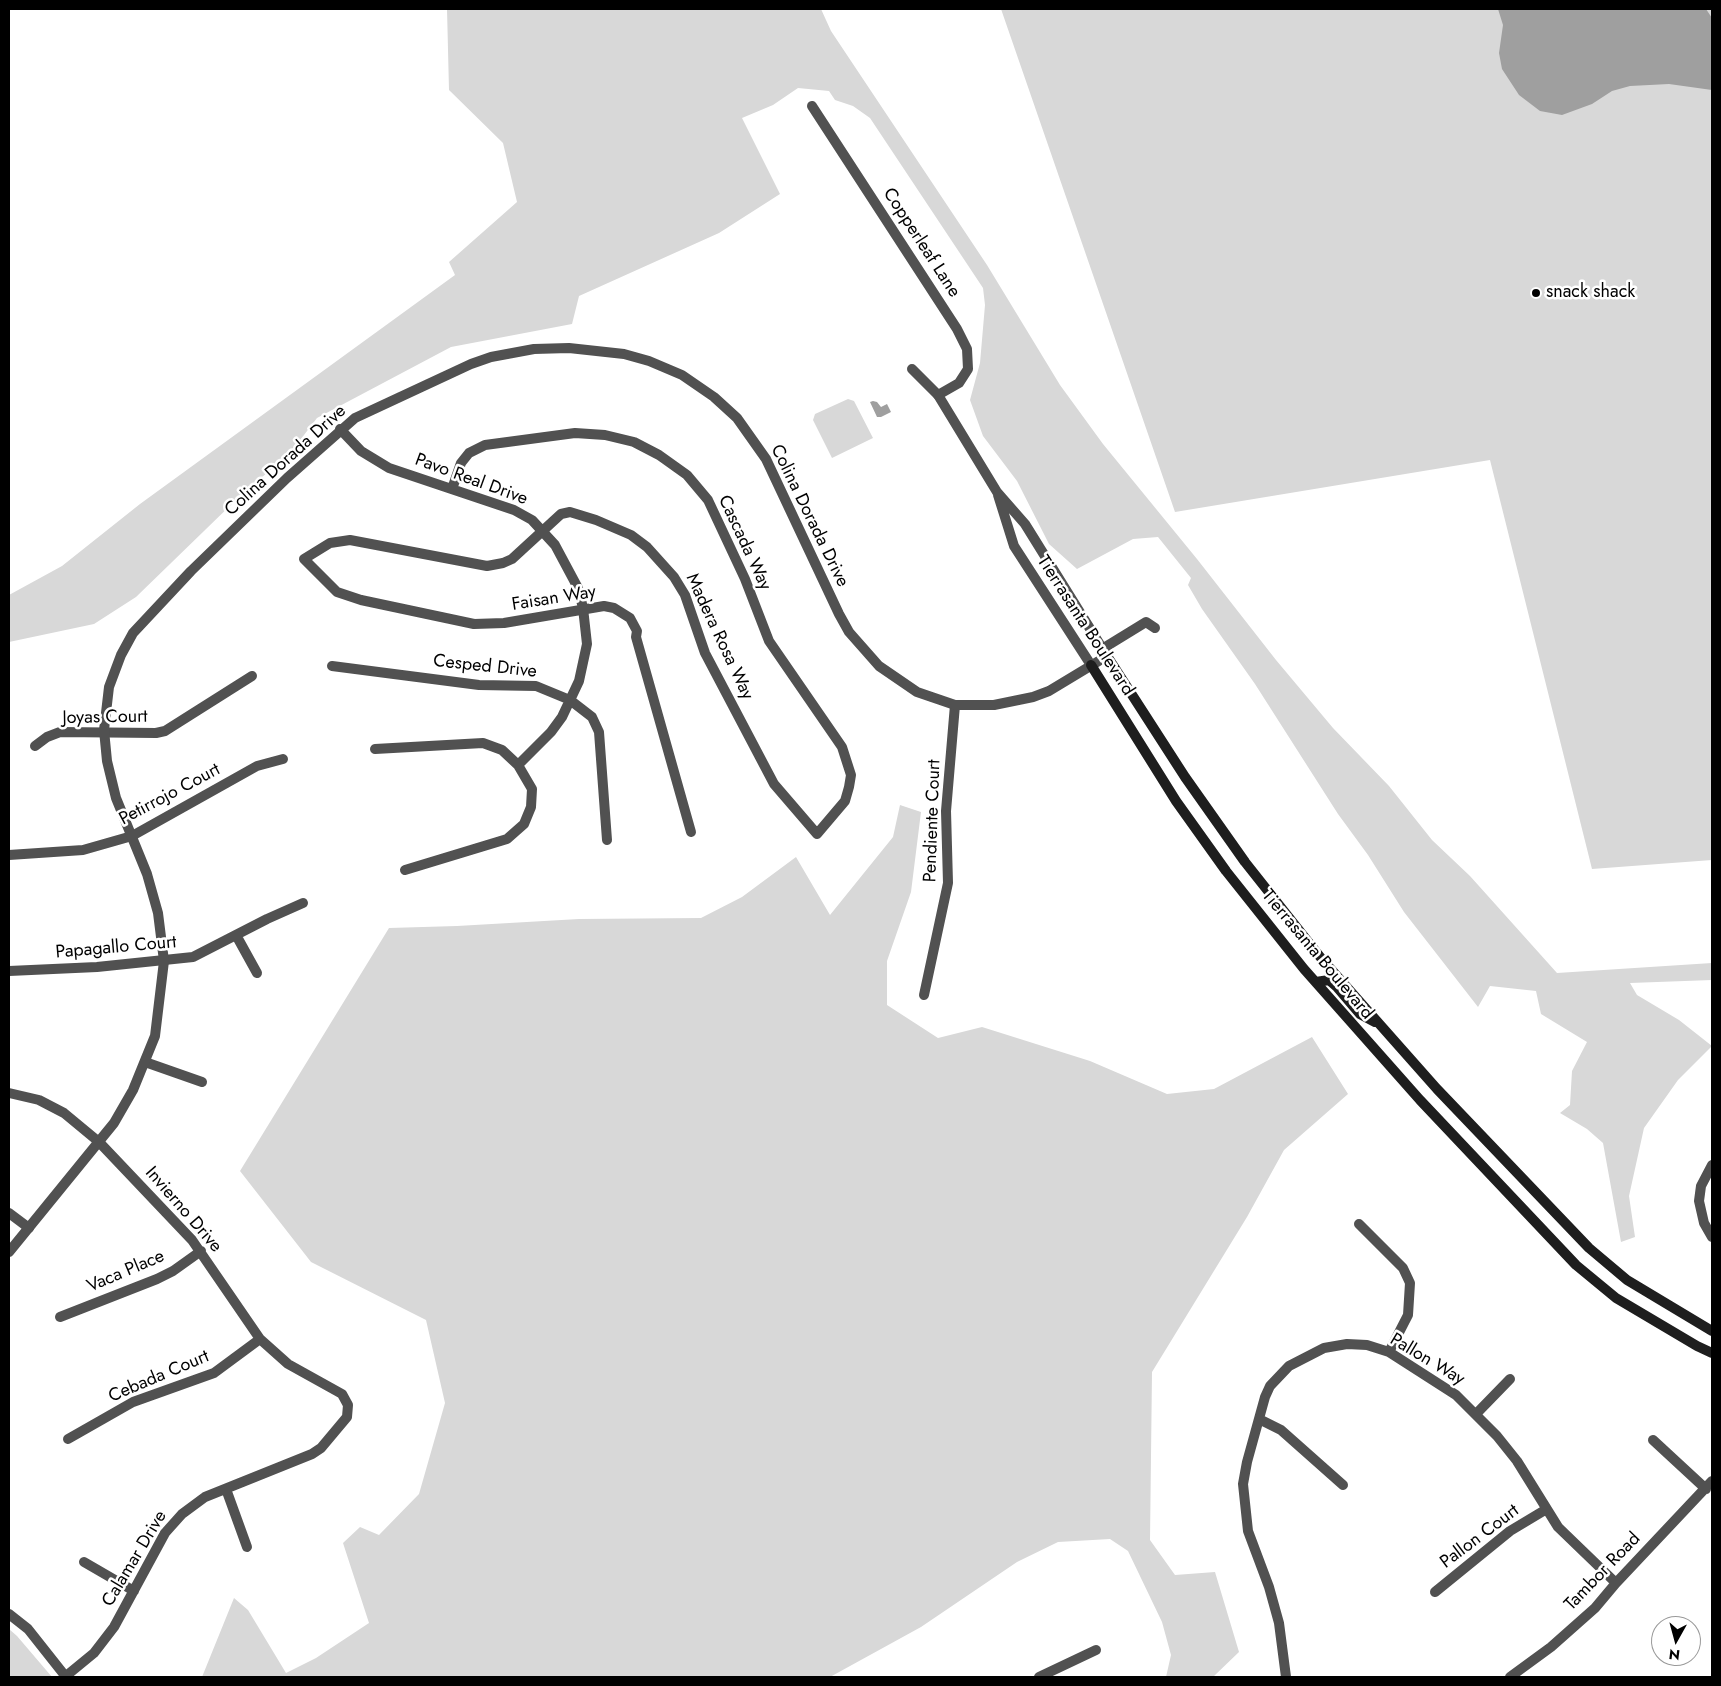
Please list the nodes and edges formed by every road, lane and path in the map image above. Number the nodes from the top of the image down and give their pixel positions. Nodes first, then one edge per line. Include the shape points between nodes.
1 (812, 106) dead end
2 (912, 369) dead end
3 (938, 395) junction
4 (340, 429) junction
5 (452, 489) junction
6 (997, 492) junction
7 (543, 530) junction
8 (304, 559) joint
9 (584, 608) junction
10 (1155, 628) dead end
11 (1105, 652) junction
12 (1091, 665) junction
13 (332, 666) dead end
14 (252, 676) dead end
15 (570, 700) junction
16 (955, 705) junction
17 (104, 734) junction
18 (35, 746) dead end
19 (375, 749) dead end
20 (283, 759) dead end
21 (518, 765) junction
22 (692, 832) dead end
23 (817, 834) joint
24 (132, 836) junction
25 (607, 840) dead end
26 (9, 855) edge
27 (405, 870) dead end
28 (304, 903) dead end
29 (236, 935) junction
30 (164, 961) junction
31 (9, 971) edge
32 (257, 973) dead end
33 (1316, 982) junction
34 (924, 995) dead end
35 (1379, 1024) junction
36 (145, 1062) junction
37 (202, 1082) dead end
38 (9, 1093) edge
39 (99, 1142) junction
40 (1712, 1165) edge
41 (9, 1213) edge
42 (1358, 1224) dead end
43 (29, 1228) junction
44 (1712, 1237) edge
45 (201, 1251) junction
46 (9, 1252) edge
47 (60, 1317) dead end
48 (1712, 1330) edge
49 (260, 1339) junction
50 (1389, 1352) junction
51 (1712, 1353) edge
52 (1510, 1379) dead end
53 (1476, 1414) junction
54 (347, 1417) joint
55 (1259, 1419) junction
56 (68, 1439) dead end
57 (1653, 1440) dead end
58 (1343, 1485) dead end
59 (1709, 1485) edge
60 (226, 1489) junction
61 (1545, 1510) junction
62 (247, 1547) dead end
63 (84, 1562) dead end
64 (1616, 1583) junction
65 (134, 1591) junction
66 (1435, 1592) dead end
67 (9, 1614) edge
68 (1096, 1650) dead end
69 (66, 1677) edge
70 (1039, 1677) edge
71 (1286, 1677) edge
72 (1510, 1677) edge

1 - 3 street, Copperleaf Lane via 957,328 967,349 968,369 959,383
2 - 3 street, Tierrasanta Boulevard
3 - 6 street, Tierrasanta Boulevard
4 - 5 street, Pavo Real Drive via 360,450 389,468
4 - 16 street, Colina Dorada Drive via 376,407 471,364 534,349 569,348 624,354 682,375 737,418 766,459 850,632 879,666 917,692
4 - 17 street, Colina Dorada Drive via 191,571 133,633 109,687
5 - 7 street, Pavo Real Drive via 514,510
5 - 23 street, Cascada Way via 461,463 469,453 485,445 575,433 605,435 634,442 687,475 708,500 745,578 769,640 842,747 851,775 849,788 845,801
6 - 11 street, Tierrasanta Boulevard via 1025,524
6 - 12 street, Tierrasanta Boulevard via 1014,546
7 - 8 street, Madera Rosa Way via 512,559 487,566 350,540 330,543
7 - 9 street, Pavo Real Drive via 555,545 578,588
7 - 23 street, Madera Rosa Way via 561,514 570,512 631,535 647,546 685,595 706,653 774,784
8 - 9 street, Faisan Way via 337,592 474,624 504,623
9 - 15 street, Pavo Real Drive via 587,644 580,681
9 - 22 street, Faisan Way via 614,608 630,618 637,631 636,637
10 - 11 street, Colina Dorada Drive via 1146,622
11 - 12 street, Colina Dorada Drive
11 - 35 main road, Tierrasanta Boulevard via 1185,777 1245,862 1321,958
12 - 16 street, Colina Dorada Drive via 1033,697 994,704
12 - 33 main road, Tierrasanta Boulevard via 1176,801 1226,871
13 - 15 street, Cesped Drive via 479,685 536,686
14 - 17 street, Joyas Court via 165,731 156,734
15 - 21 street, Pavo Real Drive via 551,732
15 - 25 street, Cesped Drive via 592,716 599,732
16 - 34 street, Pendiente Court via 946,811 948,883
17 - 18 street, Joyas Court via 60,732
17 - 24 street, Colina Dorada Drive via 116,798
19 - 21 street via 483,743 502,750
20 - 24 street, Petirrojo Court via 258,766
21 - 27 street via 532,789 531,807 524,824 507,839
24 - 26 street, Petirrojo Court via 83,850
24 - 30 street, Colina Dorada Drive via 158,913
28 - 29 street, Papagallo Court
29 - 30 street, Papagallo Court via 193,957
29 - 32 street
30 - 31 street, Papagallo Court via 97,968
30 - 36 street, Colina Dorada Drive via 155,1036
33 - 35 main road via 1328,980 1360,1014
33 - 51 main road, Tierrasanta Boulevard via 1420,1100 1576,1265 1616,1298
35 - 48 main road, Tierrasanta Boulevard via 1589,1248 1627,1280
36 - 37 street
36 - 39 street, Colina Dorada Drive via 133,1090
38 - 39 street, Invierno Drive via 39,1100 64,1113
39 - 43 street, Colina Dorada Drive
39 - 45 street, Invierno Drive
40 - 44 street via 1701,1186 1699,1201 1704,1223
41 - 43 street
42 - 50 street via 1403,1268 1410,1283 1408,1315
43 - 46 street, Colina Dorada Drive
45 - 47 street, Vaca Place via 157,1279
45 - 49 street, Invierno Drive
49 - 54 street, Invierno Drive via 288,1364 342,1394 348,1405
49 - 56 street, Cebada Court via 214,1373 133,1402
50 - 53 street, Pallon Way via 1456,1395
50 - 55 street, Pallon Way via 1367,1345 1347,1344 1307,1354 1289,1366 1270,1386
52 - 53 street
53 - 61 street, Pallon Way via 1517,1461
54 - 60 street, Calamar Drive via 312,1454
55 - 58 street via 1281,1430
55 - 71 street, Pallon Way via 1244,1484 1248,1532 1279,1623
57 - 59 street
59 - 64 street, Tambor Road
60 - 62 street
60 - 65 street, Calamar Drive via 205,1497 182,1514 165,1533
61 - 64 street, Pallon Way via 1558,1527
61 - 66 street, Pallon Court via 1510,1531
63 - 65 street
64 - 72 street, Tambor Road via 1595,1608 1551,1647
65 - 69 street, Calamar Drive via 114,1627 94,1653
67 - 69 street via 28,1629
68 - 70 street

